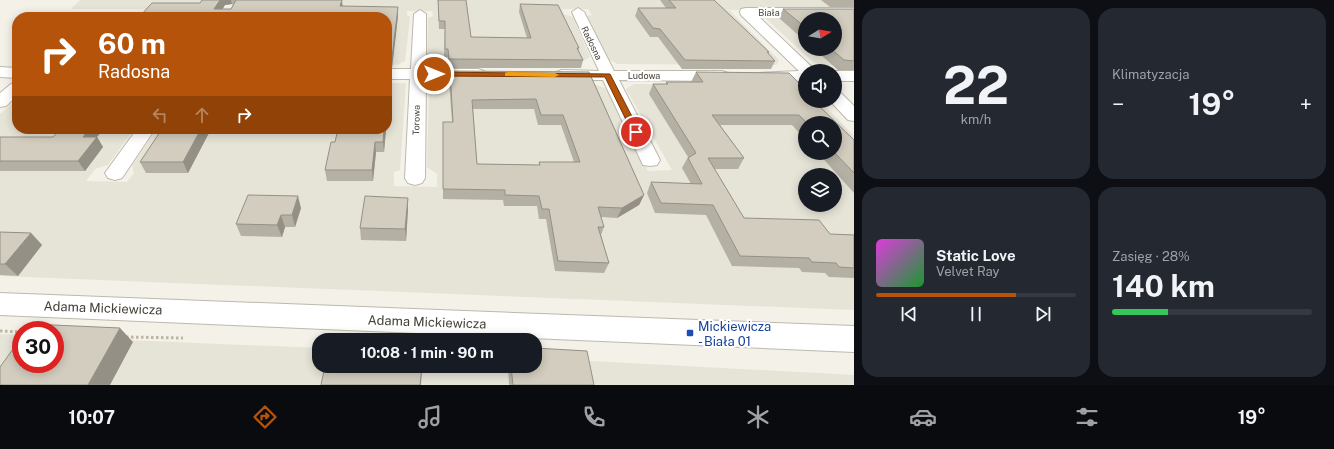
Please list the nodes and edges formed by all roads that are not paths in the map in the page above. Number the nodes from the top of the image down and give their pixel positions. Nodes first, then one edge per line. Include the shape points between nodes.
1 (578, 12) dead end
2 (854, 12) edge
3 (420, 14) dead end
4 (801, 64) edge
5 (0, 72) edge
6 (12, 73) edge
7 (392, 74) edge
8 (418, 74) junction
9 (489, 74) edge
10 (544, 75) edge
11 (608, 75) junction
12 (798, 76) edge
13 (842, 76) edge
14 (854, 76) edge
15 (12, 91) edge
16 (0, 102) edge
17 (842, 104) edge
18 (854, 116) edge
19 (142, 134) edge
20 (650, 160) dead end
21 (115, 173) dead end
22 (415, 178) dead end
23 (0, 304) edge
24 (854, 339) edge

1 - 11 street, Radosna
2 - 4 street, Biała via 746,12
3 - 8 street, Torowa
5 - 6 street
7 - 8 street
8 - 9 street
8 - 22 street, Torowa
10 - 11 street, Ludowa
11 - 12 street, Ludowa
11 - 20 street, Radosna
13 - 14 street
15 - 16 street
17 - 18 street
19 - 21 street
23 - 24 street, Adama Mickiewicza

